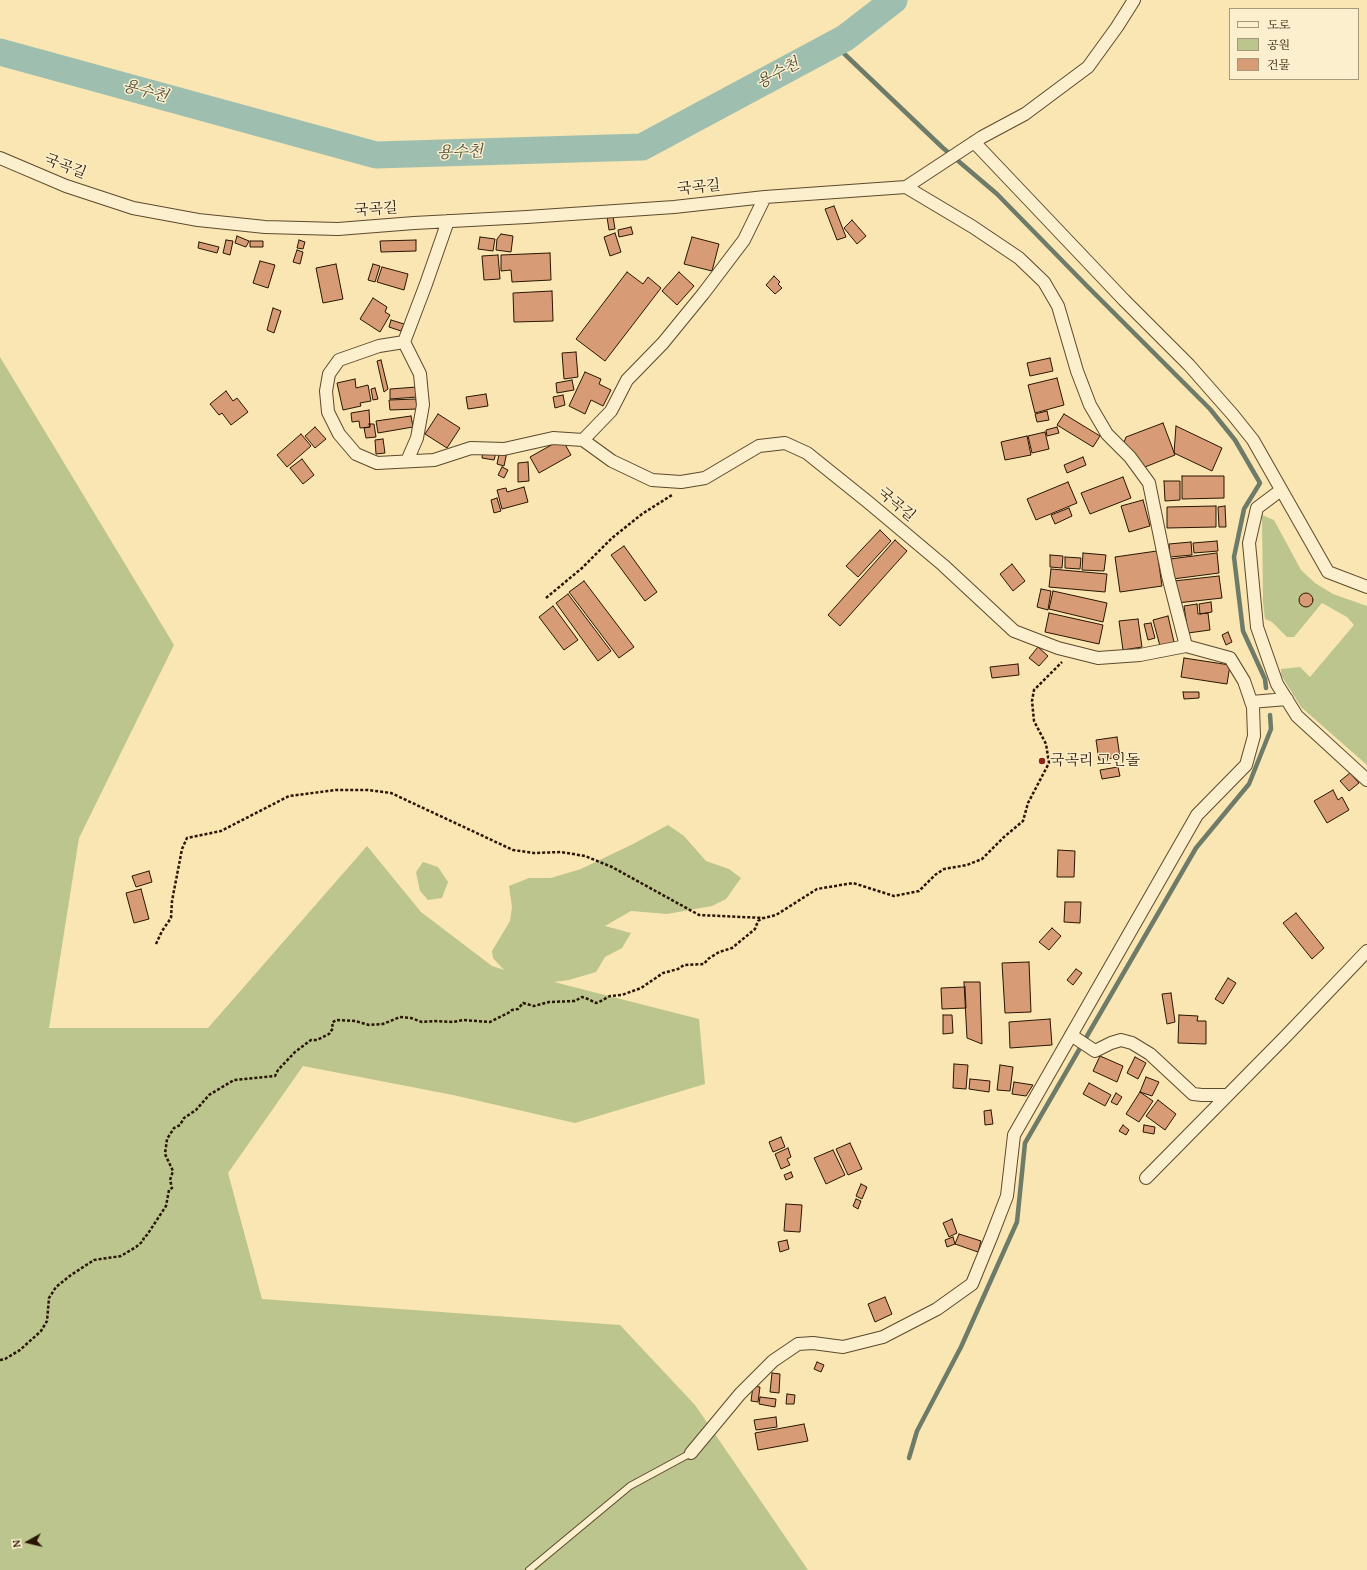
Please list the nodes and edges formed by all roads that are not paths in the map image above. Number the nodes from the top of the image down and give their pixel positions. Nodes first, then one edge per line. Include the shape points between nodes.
1 (1134, 0) edge
2 (971, 144) junction
3 (0, 158) edge
4 (906, 187) junction
5 (765, 197) junction
6 (448, 221) junction
7 (404, 342) junction
8 (583, 440) junction
9 (407, 461) junction
10 (1281, 490) junction
11 (1367, 587) edge
12 (1186, 646) junction
13 (1287, 699) junction
14 (1251, 702) junction
15 (1367, 780) edge
16 (1367, 951) edge
17 (1073, 1036) junction
18 (1228, 1095) junction
19 (1146, 1178) dead end
20 (691, 1453) joint
21 (529, 1570) edge

1 - 2 street via 1088,67 1025,114
2 - 4 street
2 - 10 street via 1189,365 1234,415 1253,440
3 - 6 street, 국곡길 via 66,186 133,208 198,220 265,227 338,229
4 - 5 street, 국곡길
4 - 12 street via 1019,258 1044,282 1058,306 1076,371 1090,405 1107,434 1130,457 1150,483 1168,576
5 - 6 street, 국곡길 via 674,207
5 - 8 street via 744,240 663,343 627,380 611,411
6 - 7 street
7 - 9 street via 420,374 423,405 417,438
7 - 9 street via 379,346 339,360 329,374 326,391 328,412 339,434 356,454 377,462
8 - 9 street via 553,438 504,449 471,448 434,460
8 - 12 street, 국곡길 via 612,461 652,480 681,482 705,478 759,446 785,443 807,453 868,502 943,565 1014,631 1058,648 1098,658 1140,655
10 - 11 street via 1328,572
10 - 13 street via 1257,508 1249,543 1257,627 1277,684
12 - 14 street via 1230,658 1244,681
13 - 14 street
13 - 15 street via 1297,716
14 - 17 street via 1254,736 1246,765 1197,815
16 - 18 street
17 - 18 street via 1095,1052 1121,1040 1132,1043 1150,1054 1193,1094
17 - 20 street via 1014,1135 1007,1196 972,1284 937,1309 883,1337 843,1347 798,1344 773,1361 740,1394
18 - 19 street
20 - 21 lane via 630,1486

